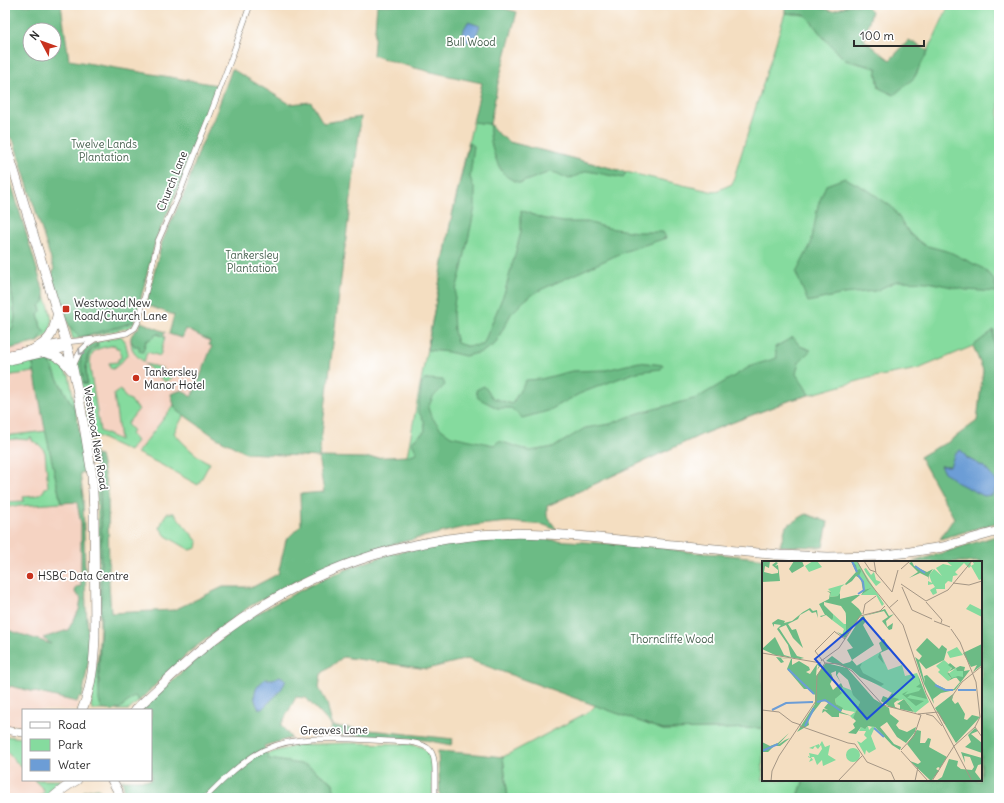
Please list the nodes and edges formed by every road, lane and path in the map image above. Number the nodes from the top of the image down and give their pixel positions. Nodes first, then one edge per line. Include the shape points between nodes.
1 (250, 5) edge
2 (5, 142) edge
3 (57, 313) junction
4 (95, 339) junction
5 (66, 345) junction
6 (34, 349) junction
7 (46, 353) junction
8 (5, 355) edge
9 (5, 362) edge
10 (73, 371) junction
11 (999, 530) edge
12 (86, 700) junction
13 (82, 709) edge
14 (88, 709) edge
15 (136, 709) edge
16 (5, 730) edge
17 (22, 733) edge
18 (67, 781) edge
19 (75, 781) edge
20 (112, 781) edge
21 (118, 781) edge
22 (60, 791) junction
23 (119, 795) edge
24 (52, 798) edge
25 (205, 798) edge
26 (435, 798) edge

1 - 4 street, Church Lane via 232,59 158,241 137,326 127,333
2 - 3 highway, Westwood New Road
3 - 5 highway, Westwood New Road
3 - 6 highway via 54,330 49,339
4 - 5 street, Church Lane
4 -> 10 street, Church Lane via 81,350
5 - 6 street
5 - 7 street
5 - 10 highway, Westwood New Road
6 - 8 street
7 - 9 street
7 - 10 highway via 59,357
10 - 12 highway, Westwood New Road via 92,475 94,506 96,636
11 - 15 highway via 943,547 854,557 780,555 552,534 466,536 421,543 374,555 338,568 304,583 256,610 221,634 176,671
12 - 13 highway, Westwood New Road
12 - 14 highway, Westwood New Road
16 - 17 street
18 - 22 highway
19 - 22 highway
20 - 23 highway
21 - 23 highway
22 - 24 highway
25 - 26 street, Greaves Lane via 260,752 298,740 328,738 416,742 428,748 435,760

